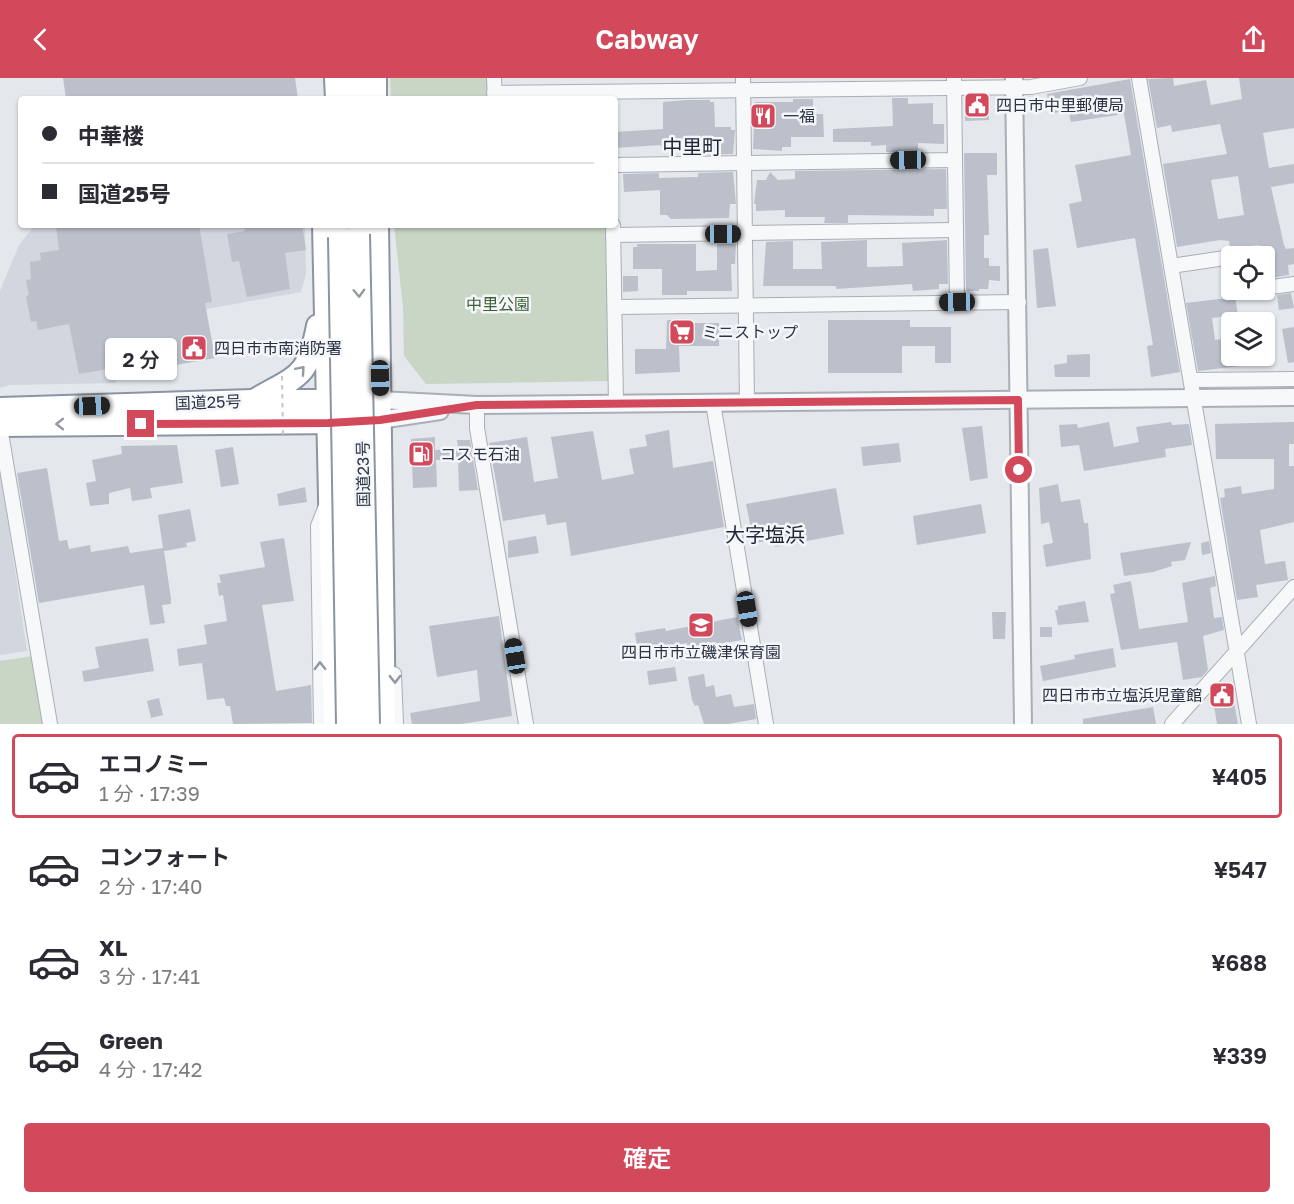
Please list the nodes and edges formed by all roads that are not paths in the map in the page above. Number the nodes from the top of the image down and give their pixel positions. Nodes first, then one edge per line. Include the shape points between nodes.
1 (322, 78) edge
2 (336, 78) edge
3 (354, 78) edge
4 (375, 78) edge
5 (494, 78) edge
6 (1080, 78) edge
7 (1139, 78) edge
8 (954, 83) edge
9 (1015, 83) edge
10 (743, 84) edge
11 (322, 96) edge
12 (337, 96) edge
13 (355, 96) edge
14 (375, 96) edge
15 (495, 96) edge
16 (955, 160) junction
17 (745, 163) junction
18 (618, 165) edge
19 (349, 228) edge
20 (613, 230) edge
21 (956, 230) junction
22 (746, 234) junction
23 (1221, 259) edge
24 (1171, 266) junction
25 (1294, 284) edge
26 (1275, 287) edge
27 (957, 302) junction
28 (1018, 302) junction
29 (326, 306) junction
30 (746, 306) junction
31 (615, 307) junction
32 (1294, 379) edge
33 (1191, 380) junction
34 (1294, 397) edge
35 (1200, 398) junction
36 (1018, 400) junction
37 (253, 401) junction
38 (713, 403) junction
39 (747, 403) junction
40 (616, 404) junction
41 (477, 405) junction
42 (0, 409) edge
43 (380, 410) junction
44 (328, 412) junction
45 (0, 426) edge
46 (331, 491) junction
47 (379, 497) junction
48 (1294, 587) edge
49 (1238, 651) junction
50 (50, 724) edge
51 (321, 724) edge
52 (335, 724) edge
53 (348, 724) edge
54 (368, 724) edge
55 (384, 724) edge
56 (396, 724) edge
57 (526, 724) edge
58 (766, 724) edge
59 (1023, 724) edge
60 (1172, 724) edge
61 (1249, 724) edge

1 - 11 highway
2 - 12 highway
3 - 13 highway
4 - 14 highway
5 - 15 street
6 - 9 street
7 - 24 street
8 - 9 street
8 - 10 street
8 - 16 street
9 - 28 street
10 - 15 street
10 - 17 street
16 - 17 street
16 - 21 street
17 - 18 street
17 - 22 street
19 - 29 highway
19 - 43 highway
19 - 53 highway, 国道23号, bridge
19 -> 54 highway, 国道23号, bridge
20 - 22 street
20 - 31 street
21 - 22 street
21 - 27 street
22 - 30 street
23 - 24 street
24 - 33 street
25 - 26 street
27 - 28 street
27 - 30 street
28 - 36 street
37 -> 29 highway via 286,385 304,370 314,353 317,327
29 - 44 highway
30 - 31 street
30 - 39 street
31 - 40 street
32 - 33 street
33 - 35 street
34 - 35 street
35 - 36 street
35 - 49 street
36 - 39 street
36 - 59 street
37 - 42 highway, 国道25号
37 - 44 highway, 国道25号
38 - 39 street
38 - 40 street
38 - 58 street
40 - 41 street
41 - 43 street
41 - 57 street via 477,428
43 - 44 highway, 国道25号
43 - 47 highway
44 -> 45 highway, 国道25号
44 - 46 highway
45 - 50 street
51 -> 46 street via 318,526
46 - 52 highway
47 - 55 highway
47 -> 56 street via 391,524
48 - 49 street
49 - 60 street
49 - 61 street

